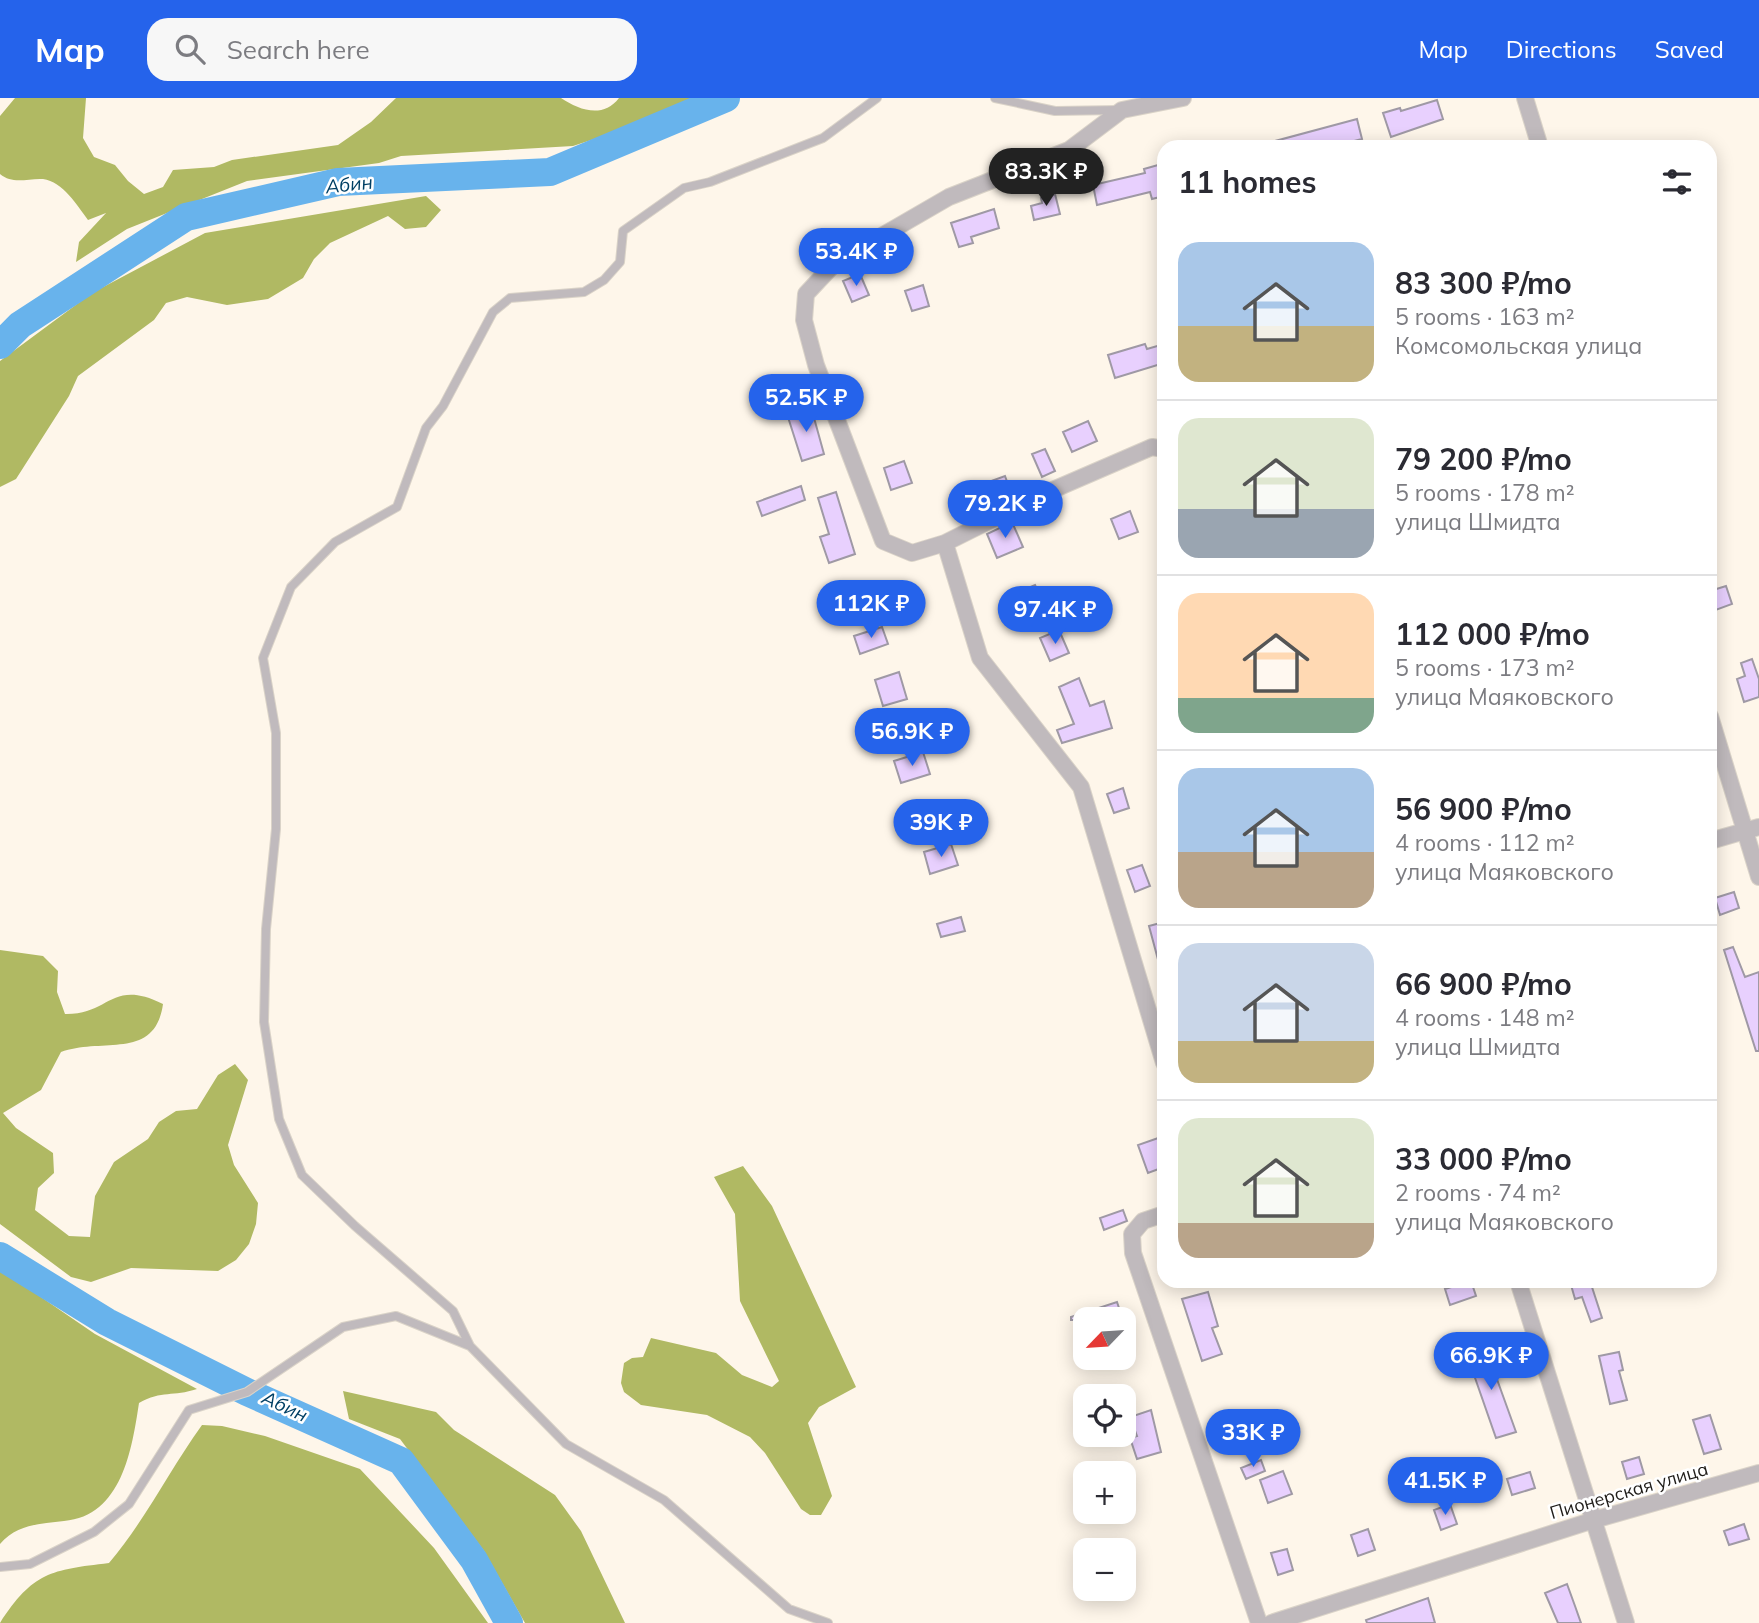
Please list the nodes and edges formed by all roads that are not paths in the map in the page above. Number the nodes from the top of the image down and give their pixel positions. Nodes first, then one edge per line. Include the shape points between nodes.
1 (877, 98) edge
2 (995, 98) edge
3 (1183, 98) edge
4 (1525, 98) edge
5 (1122, 110) junction
6 (1538, 140) edge
7 (1157, 448) edge
8 (945, 543) junction
9 (1717, 735) edge
10 (1752, 830) edge
11 (1717, 839) edge
12 (1759, 877) edge
13 (1157, 1005) edge
14 (1147, 1009) junction
15 (1157, 1041) edge
16 (1157, 1216) edge
17 (1520, 1288) edge
18 (470, 1346) junction
19 (1759, 1473) edge
20 (1594, 1520) junction
21 (0, 1567) edge
22 (828, 1623) edge
23 (1259, 1623) edge
24 (1271, 1623) edge
25 (1626, 1623) edge

1 - 18 lane via 823,138 684,188 623,230 620,262 604,280 584,292 510,298 493,312 443,407 426,428 397,507 335,542 291,587 262,658 276,733 276,829 264,1022 279,1119 302,1175 453,1311
2 - 5 lane via 1055,111
3 - 5 street
4 - 6 street
5 - 8 street via 1069,150 949,197 835,262 806,294 804,320 816,365 883,541 912,552
7 - 8 street via 1041,495
8 - 14 street via 980,658 1081,787
9 - 10 street
10 - 11 street
10 - 12 street
13 - 14 street
14 - 15 street
16 - 23 street via 1143,1221 1132,1234 1133,1253
17 - 20 street
18 - 21 lane via 396,1316 343,1327 247,1392 190,1410 129,1504 94,1532 30,1564
18 - 22 lane via 566,1444 664,1500 789,1609
19 - 20 street, Пионерская улица
20 - 24 street, Пионерская улица
20 - 25 street

